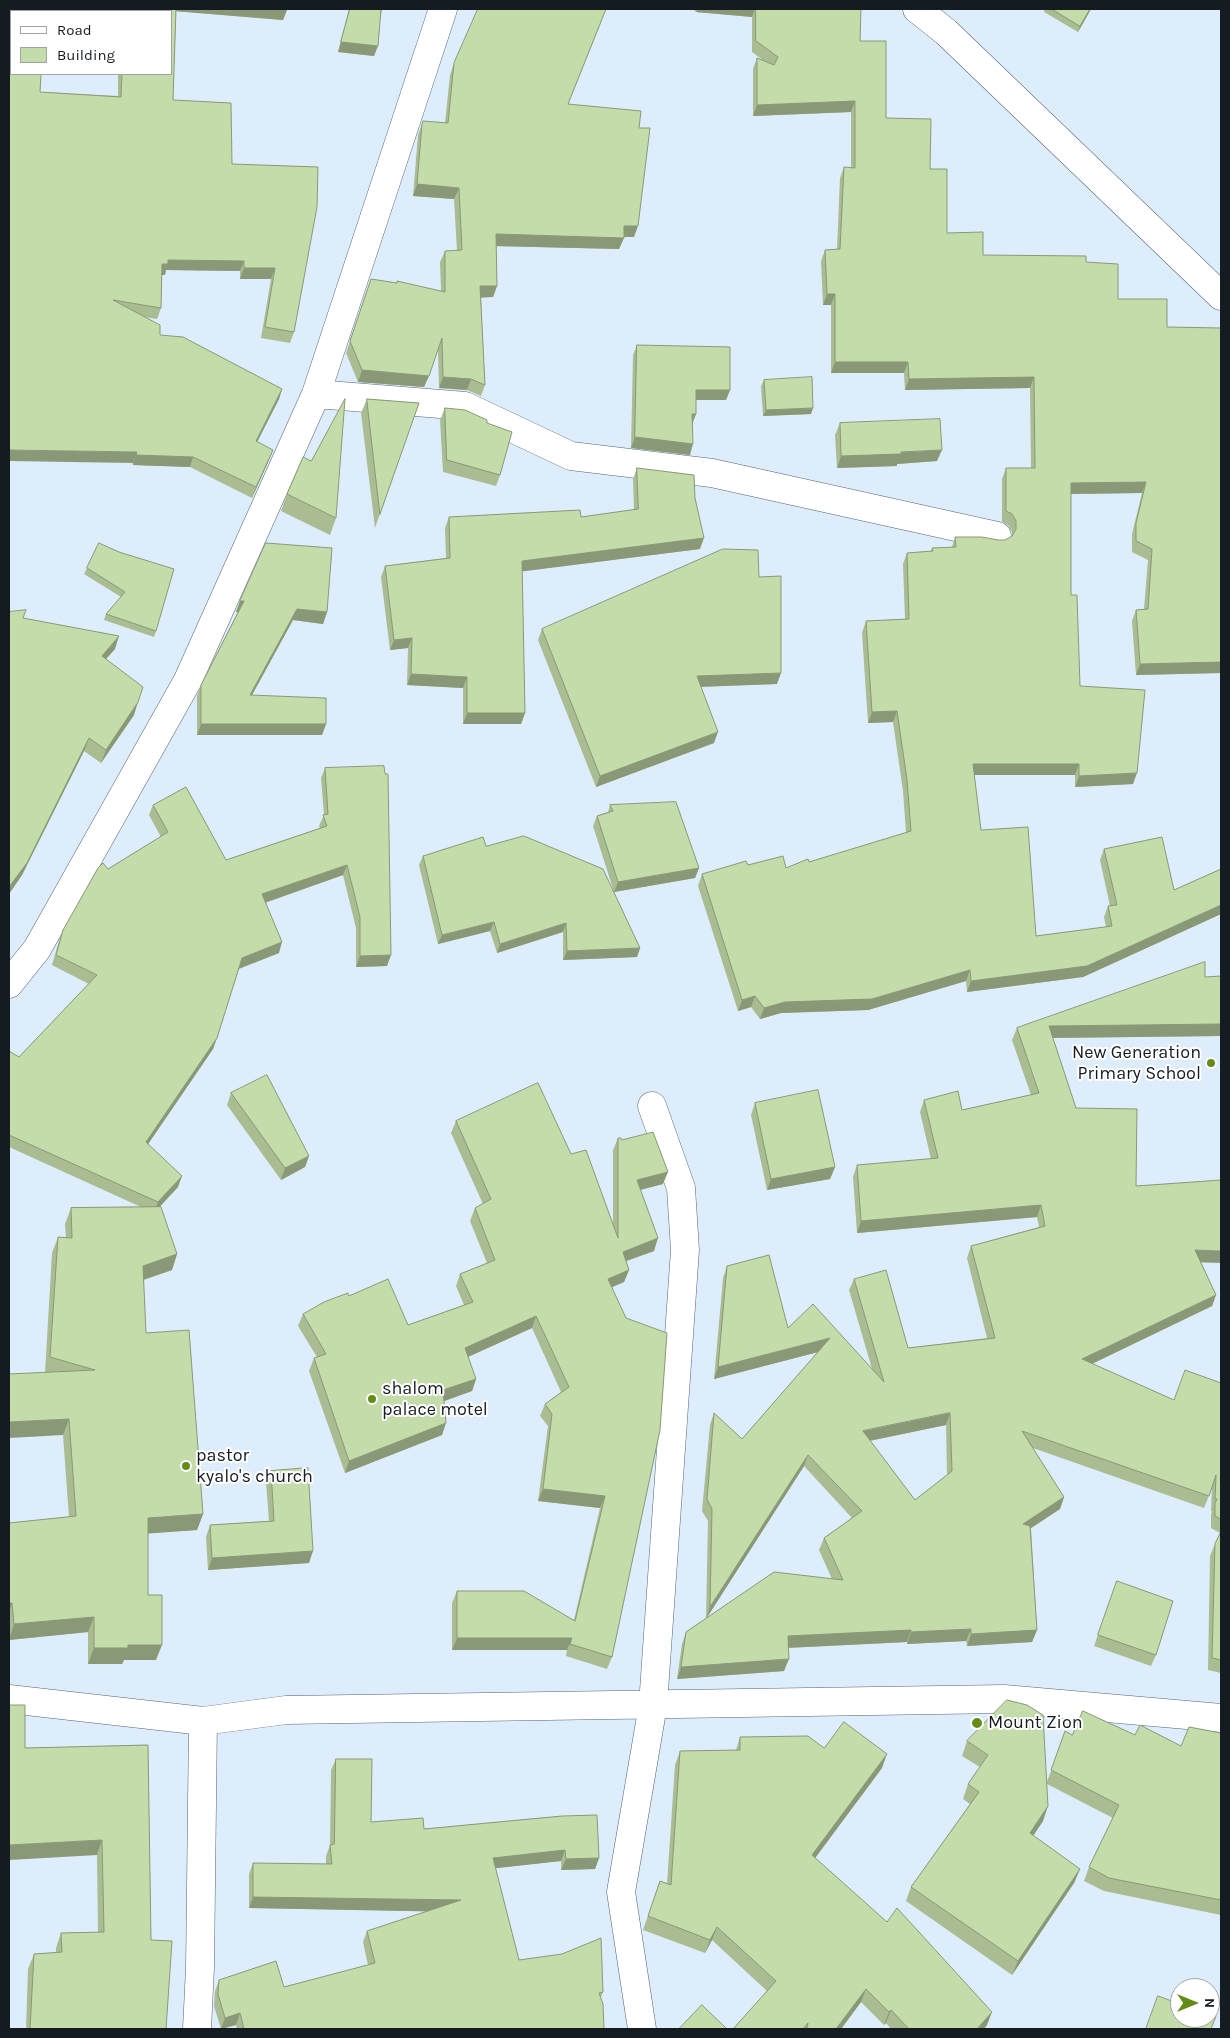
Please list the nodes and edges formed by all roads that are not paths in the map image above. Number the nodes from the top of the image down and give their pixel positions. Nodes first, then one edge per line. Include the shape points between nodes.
1 (443, 9) edge
2 (917, 9) edge
3 (1221, 296) edge
4 (316, 394) junction
5 (997, 536) dead end
6 (9, 984) edge
7 (652, 1106) dead end
8 (9, 1699) edge
9 (653, 1705) junction
10 (1221, 1718) edge
11 (203, 1721) junction
12 (197, 2029) edge
13 (642, 2029) edge

1 - 4 street
2 - 3 street via 946,32
4 - 5 street via 465,406 571,456 712,474
4 - 6 street via 188,680 37,949
7 - 9 street via 681,1188 685,1250
8 - 11 street
9 - 10 street via 1004,1699
9 - 11 street via 286,1710
9 - 13 street via 621,1892
11 - 12 street

